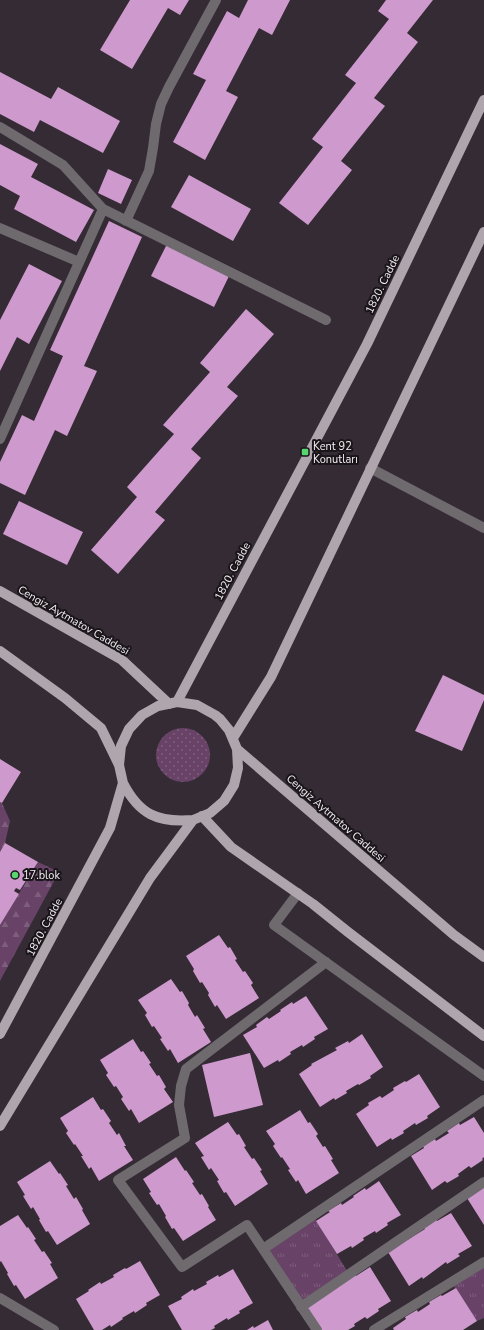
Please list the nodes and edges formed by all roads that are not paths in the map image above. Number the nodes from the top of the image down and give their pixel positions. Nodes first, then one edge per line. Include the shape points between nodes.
1 (216, 0) edge
2 (484, 100) edge
3 (0, 127) edge
4 (103, 209) junction
5 (126, 221) junction
6 (0, 228) edge
7 (484, 232) edge
8 (79, 262) junction
9 (326, 320) dead end
10 (0, 439) edge
11 (370, 468) junction
12 (484, 528) edge
13 (0, 591) edge
14 (0, 651) edge
15 (173, 703) junction
16 (233, 738) junction
17 (237, 749) junction
18 (119, 765) junction
19 (122, 783) junction
20 (202, 816) junction
21 (193, 820) junction
22 (298, 894) junction
23 (484, 957) edge
24 (326, 962) junction
25 (0, 1034) edge
26 (484, 1036) edge
27 (484, 1076) edge
28 (484, 1100) edge
29 (0, 1126) edge
30 (484, 1182) edge
31 (263, 1249) junction
32 (484, 1262) edge
33 (0, 1298) edge
34 (301, 1307) junction
35 (52, 1330) edge
36 (317, 1330) edge
37 (374, 1330) edge

1 - 5 street via 161,104 149,171
2 - 15 main road, 1820. Cadde via 367,344
3 - 4 street via 63,165
4 - 5 street
4 - 8 street
5 - 9 street
6 - 8 street
7 - 11 main road
8 - 10 street
11 - 12 street
11 - 16 main road via 271,677
13 - 15 main road, Cengiz Aytmatov Caddesi via 122,660
14 - 18 main road via 65,698 101,728
15 - 16 main road, Cengiz Aytmatov Caddesi via 197,705 215,715
15 - 18 main road, 1820. Cadde via 158,706 142,715 129,729 121,746
16 - 17 main road, Cengiz Aytmatov Caddesi
17 - 20 main road via 238,768 234,785 224,801 210,813
17 - 23 main road, Cengiz Aytmatov Caddesi via 454,935
18 - 19 main road, 1820. Cadde
19 - 21 main road via 131,798 143,810 158,818 175,822
19 - 25 main road, 1820. Cadde via 110,828
20 - 21 main road
20 - 22 main road via 231,847
21 - 29 main road via 150,878
22 - 24 street via 274,925
22 - 26 main road
24 - 27 street
24 - 31 street via 186,1069 179,1105 185,1138 118,1180 182,1266 247,1225
28 - 31 street
30 - 34 street
31 - 34 street
32 - 37 street
33 - 35 street
34 - 36 street

